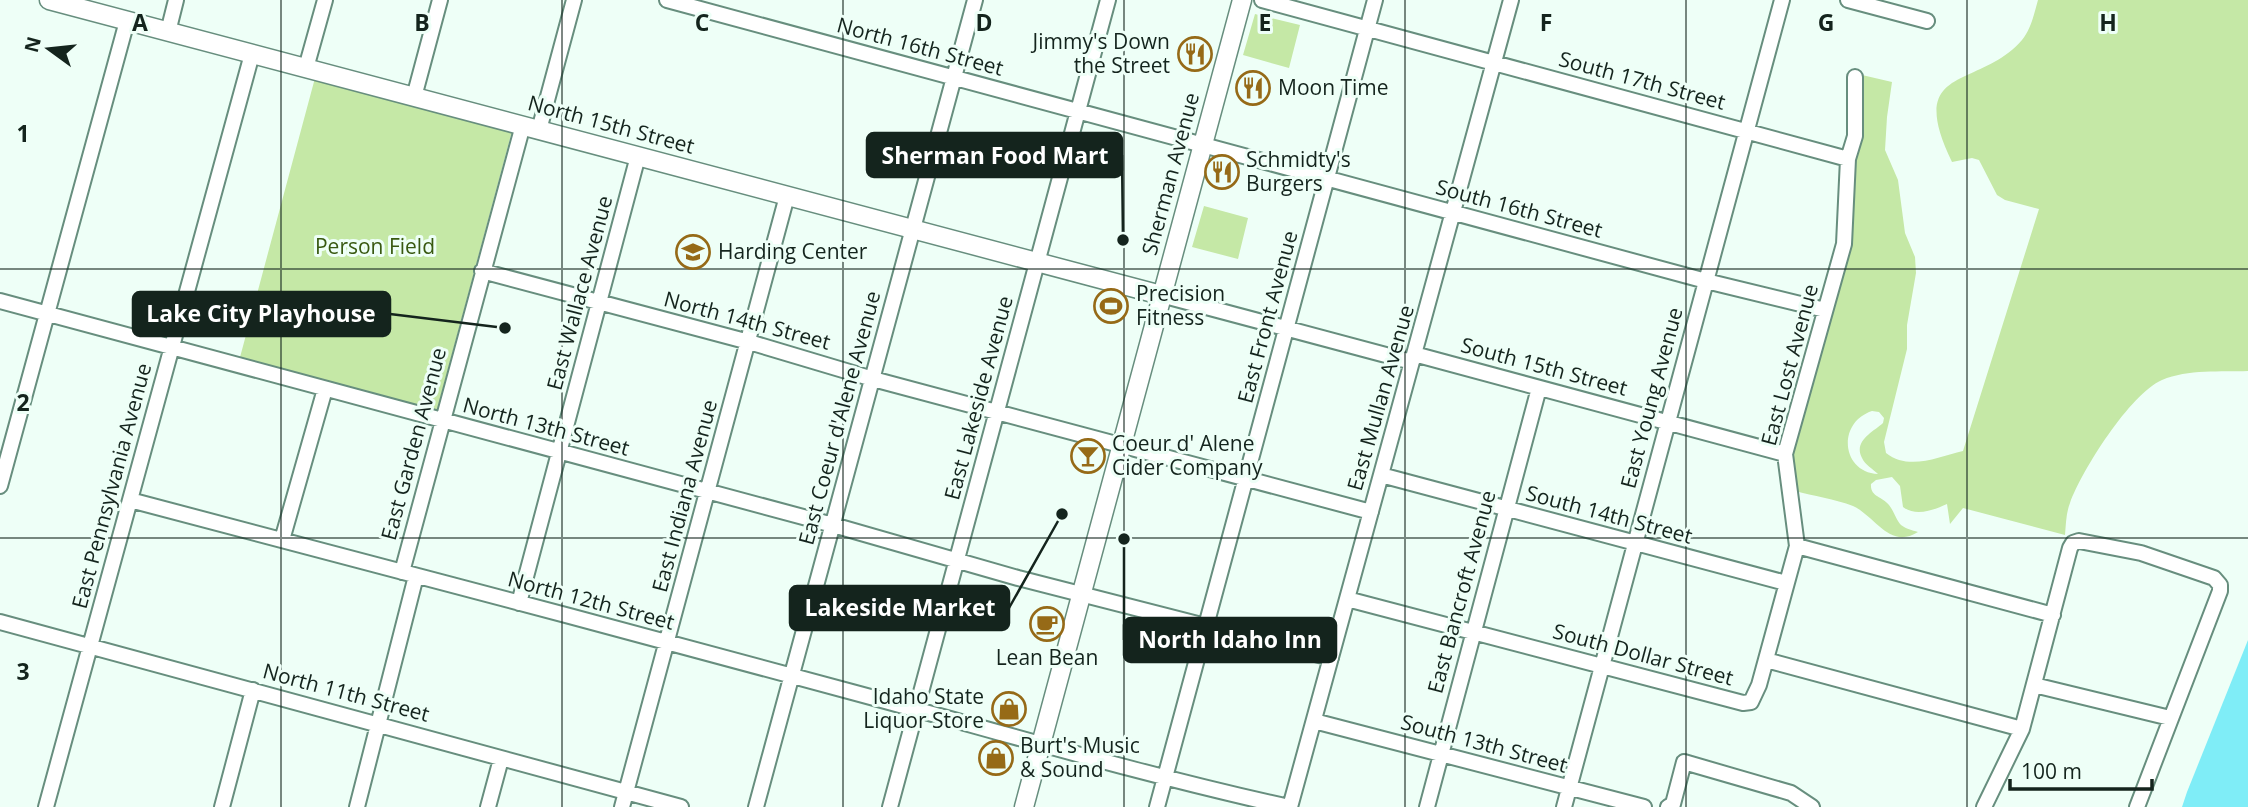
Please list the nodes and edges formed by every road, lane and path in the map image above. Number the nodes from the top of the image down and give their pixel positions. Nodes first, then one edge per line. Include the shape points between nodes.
1 (49, 0) edge
2 (176, 0) edge
3 (325, 0) edge
4 (440, 0) edge
5 (574, 0) edge
6 (667, 0) edge
7 (975, 0) edge
8 (1108, 0) edge
9 (1242, 0) edge
10 (1262, 0) edge
11 (1375, 0) edge
12 (1511, 0) edge
13 (1782, 0) edge
14 (1848, 0) edge
15 (127, 20) junction
16 (1927, 21) dead end
17 (1367, 28) junction
18 (168, 32) junction
19 (252, 54) junction
20 (1494, 62) junction
21 (306, 68) junction
22 (1855, 77) dead end
23 (953, 78) junction
24 (414, 97) junction
25 (1078, 111) junction
26 (531, 127) junction
27 (1746, 131) junction
28 (1203, 145) junction
29 (638, 156) junction
30 (1848, 159) junction
31 (1327, 179) junction
32 (787, 196) junction
33 (1454, 212) junction
34 (913, 229) junction
35 (1038, 263) junction
36 (482, 271) junction
37 (1706, 281) junction
38 (1161, 295) junction
39 (0, 301) edge
40 (599, 303) junction
41 (1825, 310) junction
42 (47, 313) junction
43 (1287, 329) junction
44 (749, 342) junction
45 (171, 348) junction
46 (1413, 358) junction
47 (873, 379) junction
48 (1539, 387) junction
49 (325, 389) junction
50 (997, 412) junction
51 (442, 421) junction
52 (1668, 422) junction
53 (1122, 445) junction
54 (559, 451) junction
55 (1785, 454) junction
56 (1381, 475) junction
57 (1245, 477) junction
58 (0, 486) edge
59 (709, 492) junction
60 (130, 500) junction
61 (1506, 509) junction
62 (1371, 512) junction
63 (832, 525) junction
64 (282, 540) junction
65 (1635, 543) junction
66 (1797, 546) junction
67 (957, 561) junction
68 (402, 572) junction
69 (416, 576) junction
70 (1786, 583) junction
71 (1082, 595) junction
72 (1347, 599) junction
73 (519, 603) junction
74 (2053, 615) junction
75 (0, 622) edge
76 (1207, 626) junction
77 (1473, 633) junction
78 (667, 642) junction
79 (90, 646) junction
80 (1331, 658) junction
81 (1766, 660) junction
82 (1602, 666) junction
83 (790, 675) junction
84 (2034, 685) junction
85 (253, 690) junction
86 (917, 711) junction
87 (2170, 718) junction
88 (1314, 721) junction
89 (379, 724) junction
90 (2022, 729) junction
91 (1042, 745) junction
92 (1441, 754) junction
93 (501, 759) junction
94 (1165, 777) junction
95 (1569, 788) junction
96 (624, 800) edge
97 (46, 807) edge
98 (222, 807) edge
99 (357, 807) edge
100 (488, 807) edge
101 (681, 807) edge
102 (755, 807) edge
103 (890, 807) edge
104 (1024, 807) edge
105 (1157, 807) edge
106 (1289, 807) edge
107 (1427, 807) edge
108 (1564, 807) edge
109 (1644, 807) edge
110 (1668, 807) edge
111 (1812, 807) edge
112 (1983, 807) edge
113 (2137, 807) edge

1 - 15 main road, North 15th Street
2 - 18 street
3 - 21 street
4 - 24 street
5 - 26 street, East Garden Avenue
6 - 23 street, North 16th Street
7 - 23 street, East Coeur d'Alene Avenue
8 - 25 street, East Lakeside Avenue
9 - 28 main road, Sherman Avenue
10 - 17 street, South 17th Street
11 - 17 street, East Front Avenue
12 - 20 street, East Mullan Avenue
13 - 27 street, East Young Avenue
14 - 16 street
15 - 18 main road, North 15th Street
15 - 42 street
17 - 20 street, South 17th Street
17 - 31 street, East Front Avenue
18 - 19 main road, North 15th Street
19 - 21 main road, North 15th Street
19 - 45 street, East Pennsylvania Avenue
20 - 27 street, South 17th Street
20 - 33 street, East Mullan Avenue
21 - 24 main road, North 15th Street
22 - 30 street, East Lost Avenue via 1855,136
23 - 25 street, North 16th Street
23 - 34 street, East Coeur d'Alene Avenue
24 - 26 main road, North 15th Street
25 - 28 street, North 16th Street
25 - 35 street, East Lakeside Avenue
26 - 29 main road, North 15th Street
26 - 36 street, East Garden Avenue
27 - 30 street, South 17th Street
27 - 37 street, East Young Avenue
28 - 31 street, South 16th Street
28 - 38 main road, Sherman Avenue
29 - 32 main road, North 15th Street
29 - 40 street, East Wallace Avenue
30 - 41 street, East Lost Avenue via 1844,244
31 - 33 street, South 16th Street
31 - 43 street, East Front Avenue
32 - 34 main road, North 15th Street
32 - 44 street, East Indiana Avenue
33 - 37 street, South 16th Street
33 - 46 street, East Mullan Avenue
34 - 35 main road, North 15th Street
34 - 47 street, East Coeur d'Alene Avenue
35 - 38 main road, North 15th Street
35 - 50 street, East Lakeside Avenue
36 - 40 street, North 14th Street
36 - 51 street, East Garden Avenue
37 - 41 street, South 16th Street
37 - 52 street, East Young Avenue
38 - 43 street, South 15th Street
38 - 53 main road, Sherman Avenue
39 - 42 street, North 13th Street
40 - 44 street, North 14th Street
40 - 54 street, East Wallace Avenue
41 - 55 street, East Lost Avenue
42 - 45 street, North 13th Street
42 - 58 street
43 - 46 street, South 15th Street
43 - 57 street, East Front Avenue
44 - 47 street, North 14th Street
44 - 59 street, East Indiana Avenue
45 - 49 street, North 13th Street
45 - 60 street, East Pennsylvania Avenue
46 - 48 street, South 15th Street
46 - 56 street, East Mullan Avenue
47 - 50 street, North 14th Street
47 - 63 street, East Coeur d'Alene Avenue
48 - 52 street, South 15th Street
48 - 61 street, East Bancroft Avenue
49 - 51 street, North 13th Street
49 - 64 street
50 - 53 street, North 14th Street
50 - 67 street, East Lakeside Avenue
51 - 54 street, North 13th Street
51 - 68 street, East Garden Avenue
52 - 55 street, South 15th Street
52 - 65 street, East Young Avenue
53 - 57 street
53 - 71 main road, Sherman Avenue
54 - 59 street, North 13th Street
54 - 73 street, East Wallace Avenue
55 - 66 street, East Lost Avenue
56 - 61 street, South 14th Street
56 - 62 street, East Mullan Avenue
57 - 62 street
57 - 76 street, East Front Avenue
59 - 63 street, North 13th Street
59 - 78 street, East Indiana Avenue
60 - 64 street, North 12th Street
60 - 79 street, East Pennsylvania Avenue
61 - 65 street, South 14th Street
61 - 77 street, East Bancroft Avenue
62 - 72 street, East Mullan Avenue
63 - 67 street, North 13th Street
63 - 83 street, East Coeur d'Alene Avenue
64 - 68 street, North 12th Street
65 - 70 street, South 14th Street
65 - 82 street, East Young Avenue
66 - 70 street, East Lost Avenue
66 - 74 street
67 - 71 street, North 13th Street
67 - 86 street, East Lakeside Avenue
68 - 69 street, North 12th Street
69 - 73 street, North 12th Street
69 - 89 street
70 - 81 street, East Lost Avenue
71 - 76 street
71 - 91 main road, Sherman Avenue
72 - 77 street, South Dollar Street
72 - 80 street, East Mullan Avenue
73 - 78 street, North 12th Street
74 - 84 street
74 - 87 street via 2070,548 2079,541 2163,559 2214,578 2220,591
75 - 79 street, North 11th Street
76 - 80 street
76 - 94 street, East Front Avenue
77 - 82 street, South Dollar Street
77 - 92 street, East Bancroft Avenue
78 - 83 street, North 12th Street
78 - 96 street, East Indiana Avenue
79 - 85 street, North 11th Street
79 - 97 street, East Pennsylvania Avenue
80 - 88 street, East Mullan Avenue
81 - 82 street, South Dollar Street via 1753,700 1743,703
81 - 90 street, South Dollar Street
82 - 95 street, East Young Avenue
83 - 86 street, North 12th Street
83 - 102 street, East Coeur d'Alene Avenue
84 - 87 street
84 - 90 street
85 - 89 street, North 11th Street
85 - 98 street
86 - 91 street, North 12th Street
86 - 103 street, East Lakeside Avenue
87 - 113 street
88 - 92 street, South 13th Street
88 - 106 street, East Mullan Avenue
89 - 93 street, North 11th Street
89 - 99 street
90 - 112 street
91 - 94 street, North 12th Street
91 - 104 main road, Sherman Avenue
92 - 95 street, South 13th Street
92 - 107 street, East Bancroft Avenue
93 - 96 street, North 11th Street
93 - 100 street
94 - 105 street, East Front Avenue
94 - 106 street, North 12th Street
95 - 108 street, East Young Avenue
95 - 109 street, South 13th Street
96 - 101 street, North 11th Street
110 - 111 street via 1673,804 1684,762 1791,793

